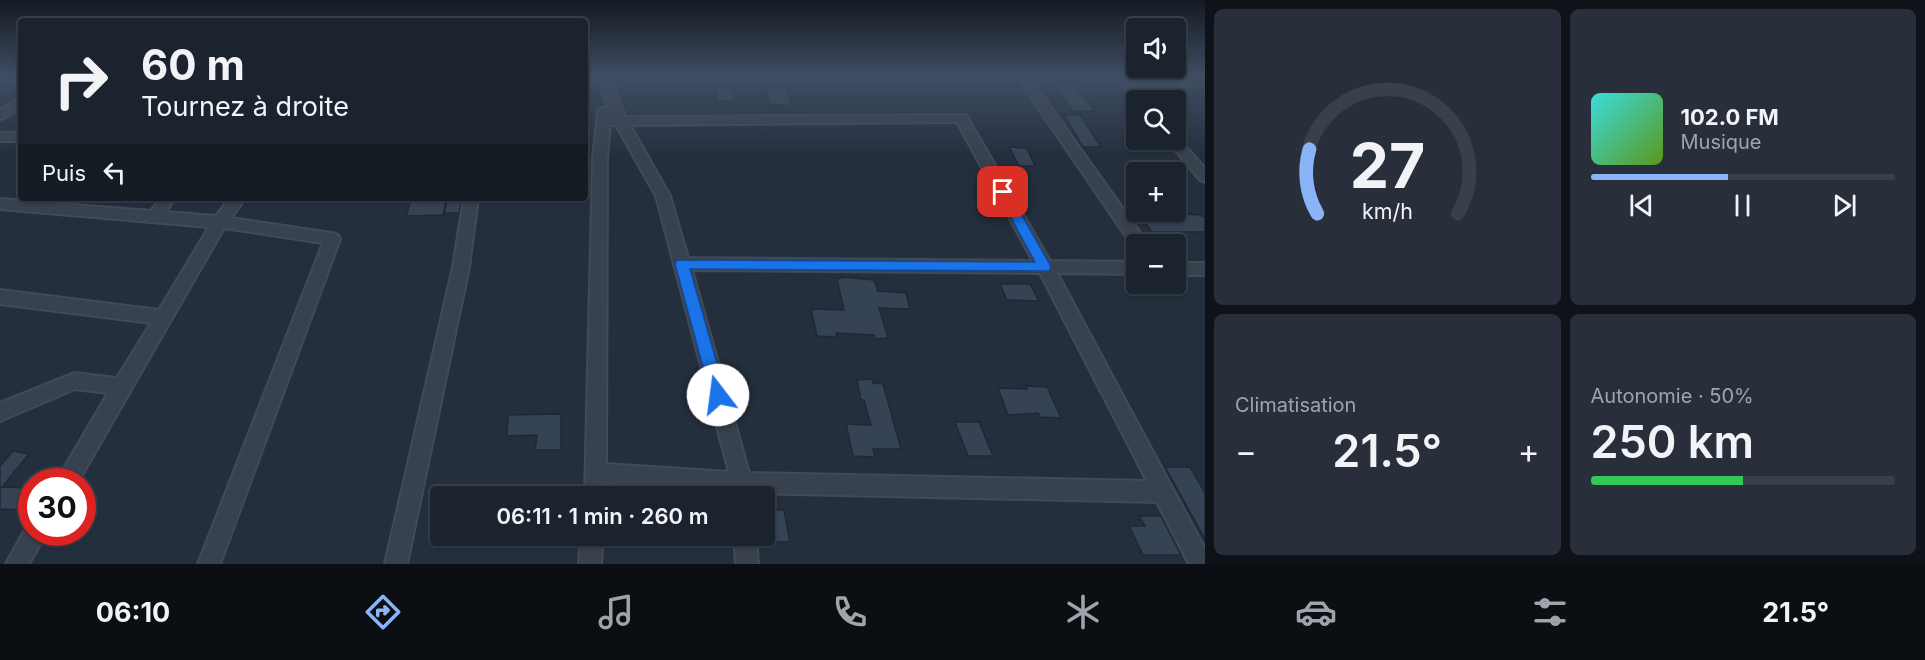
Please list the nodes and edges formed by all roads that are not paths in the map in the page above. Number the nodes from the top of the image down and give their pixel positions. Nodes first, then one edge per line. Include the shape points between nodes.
1 (610, 103) edge
2 (1041, 103) edge
3 (18, 104) edge
4 (0, 116) edge
5 (613, 121) junction
6 (0, 137) edge
7 (18, 137) edge
8 (1182, 150) edge
9 (592, 158) edge
10 (1205, 177) edge
11 (166, 201) edge
12 (236, 201) edge
13 (471, 201) edge
14 (0, 204) edge
15 (154, 218) junction
16 (220, 222) junction
17 (1133, 234) edge
18 (682, 264) junction
19 (1045, 267) junction
20 (1126, 268) edge
21 (1186, 269) edge
22 (1205, 269) edge
23 (0, 297) edge
24 (163, 318) junction
25 (122, 387) junction
26 (0, 412) edge
27 (74, 468) edge
28 (597, 473) junction
29 (596, 486) edge
30 (708, 486) edge
31 (741, 486) edge
32 (775, 490) edge
33 (1163, 492) junction
34 (28, 546) edge
35 (591, 546) edge
36 (746, 546) edge
37 (17, 564) edge
38 (209, 564) edge
39 (396, 564) edge
40 (590, 564) edge
41 (747, 564) edge
42 (1201, 564) edge

1 - 5 street
2 - 17 street
3 - 4 street
5 - 9 street
5 - 18 street via 663,196
5 - 19 street via 961,118
6 - 7 street
8 - 10 street
9 - 28 street
11 - 15 street
12 - 16 street
13 - 39 street via 461,267
14 - 15 street
15 - 16 street
16 - 24 street
16 - 38 street via 332,239
18 - 19 street
18 - 31 street
19 - 20 street
19 - 33 street
21 - 22 street
23 - 24 street
24 - 25 street
25 - 26 street via 74,381
25 - 27 street
28 - 29 street
28 - 30 street
32 - 33 street
33 - 42 street
34 - 37 street
35 - 40 street
36 - 41 street

